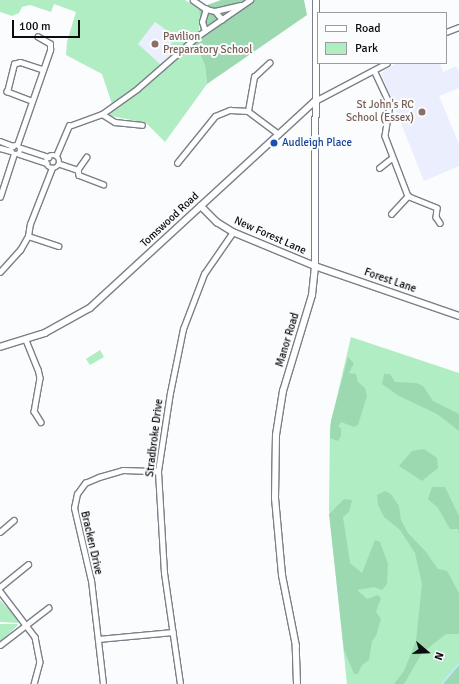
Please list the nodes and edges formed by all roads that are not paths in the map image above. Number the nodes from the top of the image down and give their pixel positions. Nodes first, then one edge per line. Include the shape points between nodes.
1 (192, 0) edge
2 (250, 0) edge
3 (316, 0) edge
4 (244, 4) junction
5 (206, 9) junction
6 (215, 11) junction
7 (222, 19) junction
8 (459, 27) edge
9 (205, 31) junction
10 (447, 32) edge
11 (38, 37) dead end
12 (269, 63) dead end
13 (386, 64) edge
14 (42, 69) junction
15 (374, 70) junction
16 (32, 101) junction
17 (315, 101) junction
18 (248, 111) junction
19 (102, 114) junction
20 (142, 125) dead end
21 (278, 134) junction
22 (0, 141) edge
23 (17, 146) junction
24 (0, 148) edge
25 (15, 153) junction
26 (56, 156) junction
27 (49, 157) junction
28 (87, 157) dead end
29 (392, 158) junction
30 (47, 163) junction
31 (177, 163) dead end
32 (60, 164) junction
33 (52, 168) junction
34 (379, 168) dead end
35 (78, 170) junction
36 (104, 184) dead end
37 (408, 196) junction
38 (0, 197) edge
39 (201, 206) junction
40 (391, 214) dead end
41 (440, 223) dead end
42 (233, 232) junction
43 (28, 236) junction
44 (58, 246) dead end
45 (315, 266) junction
46 (0, 272) edge
47 (459, 316) edge
48 (27, 340) junction
49 (0, 347) edge
50 (41, 422) dead end
51 (158, 471) junction
52 (14, 520) dead end
53 (0, 532) edge
54 (28, 564) dead end
55 (0, 587) edge
56 (0, 591) edge
57 (48, 608) dead end
58 (26, 624) junction
59 (173, 632) junction
60 (98, 639) junction
61 (0, 645) edge
62 (34, 684) edge
63 (103, 684) edge
64 (180, 684) edge
65 (297, 684) edge

1 - 5 street
2 - 4 street
3 - 17 main road, Manor Road
4 - 6 street
4 - 7 street
5 - 6 street
5 - 9 street via 202,22
6 - 7 street
7 - 9 street
8 - 10 street
9 - 19 street
11 - 14 street via 50,47
12 - 18 street via 254,77
13 - 15 street
14 - 16 street
14 - 16 street via 20,62 14,64 7,92
15 - 17 street
15 - 29 street via 390,104 385,136
16 - 23 street
17 - 21 street, Tomswood Road
17 - 45 main road, Manor Road
18 - 21 street
18 - 31 street via 230,110 215,116
19 - 20 street via 115,122
19 - 26 street via 69,126
21 - 39 street, Tomswood Road
22 - 23 street
23 - 25 street
23 - 25 street
23 - 27 street
24 - 25 street
25 - 30 street
25 - 38 street
26 - 27 street
26 - 32 street
27 - 30 street
28 - 35 street
29 - 34 street
29 - 37 street
30 - 33 street
32 - 33 street
32 - 35 street
33 - 43 street via 30,224
35 - 36 street via 84,178
37 - 40 street
37 - 41 street via 437,208 436,217
39 - 42 street, New Forest Lane via 217,222
39 - 48 street, Tomswood Road via 90,308
42 - 45 street, New Forest Lane
42 - 51 street, Stradbroke Drive via 204,274 183,329
43 - 44 street
43 - 46 street via 20,250
45 - 47 street, Forest Lane
45 - 65 main road, Manor Road via 312,295 283,391 276,435 275,498 282,575 296,646
48 - 49 street, Tomswood Road
48 - 50 street via 40,378 34,411
51 - 59 street, Stradbroke Drive via 164,574
51 - 60 street, Bracken Drive via 123,470 85,483 77,494 74,508 91,581
52 - 53 street
54 - 55 street
56 - 58 street
57 - 58 street
58 - 61 street
58 - 62 street via 39,649 39,670
59 - 60 street
59 - 64 street, Stradbroke Drive
60 - 63 street, Bracken Drive

